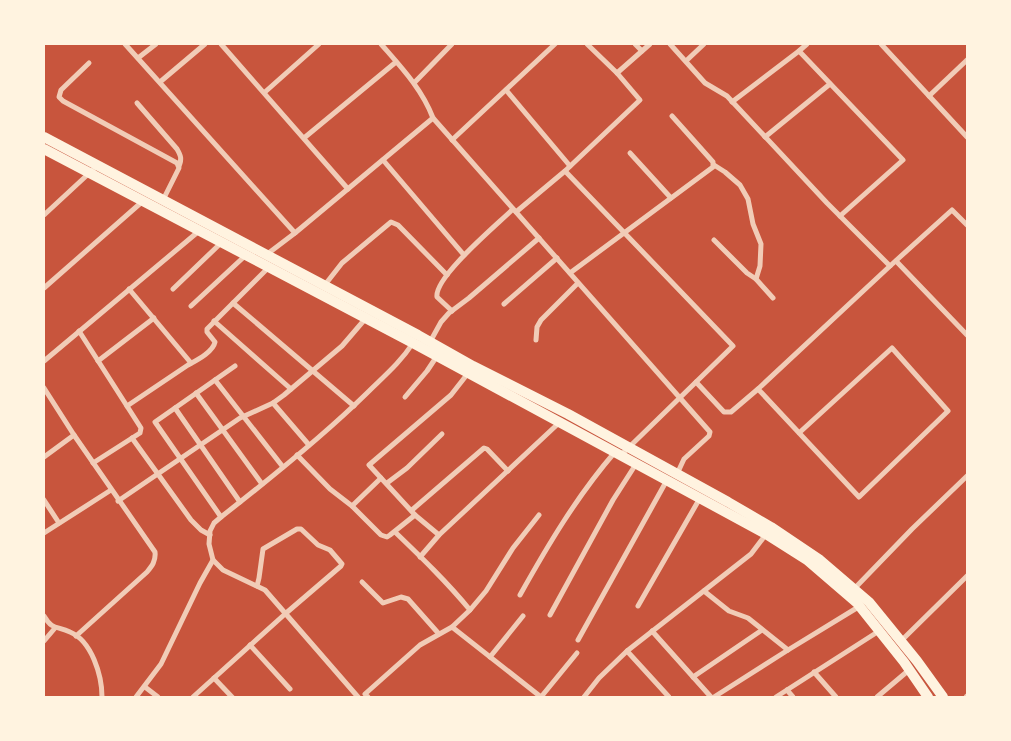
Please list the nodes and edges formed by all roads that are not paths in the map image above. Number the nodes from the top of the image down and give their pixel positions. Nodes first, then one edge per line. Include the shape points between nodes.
1 (125, 44) edge
2 (156, 44) edge
3 (205, 44) edge
4 (221, 44) edge
5 (319, 44) edge
6 (381, 44) edge
7 (452, 44) edge
8 (554, 44) edge
9 (588, 44) edge
10 (635, 44) edge
11 (650, 44) edge
12 (670, 44) edge
13 (704, 44) edge
14 (807, 44) edge
15 (881, 44) edge
16 (642, 51) junction
17 (799, 51) junction
18 (138, 58) junction
19 (967, 60) edge
20 (396, 62) junction
21 (686, 62) junction
22 (89, 64) dead end
23 (617, 73) junction
24 (160, 82) junction
25 (414, 83) junction
26 (830, 84) junction
27 (506, 90) junction
28 (264, 92) junction
29 (929, 96) junction
30 (732, 102) junction
31 (137, 103) dead end
32 (672, 116) dead end
33 (433, 118) junction
34 (44, 137) edge
35 (765, 137) junction
36 (967, 137) edge
37 (304, 138) junction
38 (452, 140) junction
39 (44, 149) edge
40 (630, 153) dead end
41 (383, 160) junction
42 (98, 165) junction
43 (714, 165) junction
44 (179, 166) junction
45 (570, 166) junction
46 (565, 171) junction
47 (89, 173) junction
48 (348, 188) junction
49 (671, 198) junction
50 (162, 200) junction
51 (143, 201) junction
52 (515, 211) junction
53 (44, 215) edge
54 (840, 216) junction
55 (967, 226) edge
56 (204, 228) junction
57 (295, 232) junction
58 (624, 232) junction
59 (539, 238) junction
60 (714, 240) dead end
61 (222, 242) junction
62 (246, 255) junction
63 (265, 255) junction
64 (464, 255) junction
65 (557, 258) junction
66 (896, 261) junction
67 (890, 266) junction
68 (269, 267) junction
69 (570, 273) junction
70 (447, 275) junction
71 (756, 279) junction
72 (578, 283) junction
73 (324, 286) junction
74 (44, 288) edge
75 (130, 289) junction
76 (172, 289) dead end
77 (773, 298) dead end
78 (232, 303) junction
79 (504, 304) dead end
80 (191, 306) dead end
81 (452, 311) junction
82 (154, 318) junction
83 (366, 318) junction
84 (214, 321) junction
85 (79, 331) junction
86 (967, 336) edge
87 (416, 339) junction
88 (536, 340) dead end
89 (430, 342) junction
90 (437, 356) junction
91 (44, 360) edge
92 (98, 361) junction
93 (191, 363) junction
94 (235, 366) dead end
95 (471, 370) junction
96 (312, 371) junction
97 (215, 380) junction
98 (696, 382) junction
99 (44, 388) edge
100 (292, 388) junction
101 (758, 388) junction
102 (196, 393) junction
103 (405, 397) dead end
104 (680, 398) junction
105 (273, 402) junction
106 (127, 406) junction
107 (354, 406) junction
108 (175, 408) junction
109 (243, 416) junction
110 (564, 418) junction
111 (222, 430) junction
112 (800, 433) junction
113 (442, 434) dead end
114 (74, 435) junction
115 (132, 438) junction
116 (201, 444) junction
117 (309, 444) junction
118 (621, 451) junction
119 (297, 455) junction
120 (44, 456) edge
121 (180, 458) junction
122 (93, 463) junction
123 (636, 463) junction
124 (283, 467) junction
125 (508, 471) junction
126 (158, 474) junction
127 (677, 474) junction
128 (967, 476) edge
129 (381, 478) junction
130 (667, 480) junction
131 (262, 484) junction
132 (387, 484) junction
133 (111, 490) junction
134 (700, 498) junction
135 (44, 500) edge
136 (118, 501) junction
137 (240, 502) junction
138 (352, 506) junction
139 (413, 513) junction
140 (539, 515) dead end
141 (221, 517) junction
142 (59, 523) junction
143 (769, 530) junction
144 (395, 532) junction
145 (44, 533) edge
146 (210, 534) junction
147 (439, 535) junction
148 (420, 557) junction
149 (213, 560) junction
150 (967, 576) edge
151 (362, 582) dead end
152 (257, 586) junction
153 (854, 589) junction
154 (704, 591) junction
155 (520, 595) dead end
156 (638, 606) dead end
157 (860, 606) junction
158 (470, 610) junction
159 (285, 614) junction
160 (550, 615) dead end
161 (44, 616) edge
162 (523, 616) dead end
163 (452, 627) junction
164 (55, 628) junction
165 (762, 630) junction
166 (652, 631) junction
167 (879, 631) junction
168 (439, 634) junction
169 (76, 636) junction
170 (578, 640) dead end
171 (44, 641) edge
172 (901, 641) junction
173 (250, 646) junction
174 (627, 650) junction
175 (788, 650) junction
176 (577, 653) dead end
177 (490, 657) junction
178 (909, 670) junction
179 (814, 672) junction
180 (693, 677) junction
181 (214, 678) junction
182 (145, 687) junction
183 (290, 689) dead end
184 (788, 690) junction
185 (367, 695) edge
186 (102, 697) edge
187 (136, 697) edge
188 (158, 697) edge
189 (194, 697) edge
190 (232, 697) edge
191 (358, 697) edge
192 (541, 697) edge
193 (584, 697) edge
194 (669, 697) edge
195 (713, 697) edge
196 (776, 697) edge
197 (793, 697) edge
198 (836, 697) edge
199 (877, 697) edge
200 (928, 697) edge
201 (943, 697) edge

1 - 18 street
2 - 18 street
3 - 24 street
4 - 28 street
5 - 28 street
6 - 20 street
7 - 25 street
8 - 27 street
9 - 23 street
10 - 16 street
11 - 16 street
12 - 21 street
13 - 21 street
14 - 17 street
15 - 29 street
16 - 23 street
17 - 26 street
17 - 30 street
18 - 24 street
19 - 29 street
20 - 25 street
20 - 37 street
21 - 30 street via 705,83
22 - 44 street via 61,90 60,99
23 - 45 street via 640,98 639,101
24 - 57 street
25 - 33 street
26 - 35 street
26 - 54 street via 903,160
27 - 38 street
27 - 45 street
28 - 37 street
29 - 36 street
30 - 35 street
31 - 44 street via 181,156
32 - 43 street
33 - 38 street
33 - 41 street
34 - 42 highway
35 - 54 street
37 - 48 street
38 - 52 street
39 - 47 highway
40 - 49 street
41 - 48 street
41 - 64 street
42 - 47 street
42 - 50 highway
43 - 49 street
43 - 71 street via 740,185 748,199 752,224 761,244
44 - 50 street
45 - 46 street
46 - 52 street
46 - 58 street
47 - 51 highway
47 - 53 street
48 - 57 street
49 - 58 street
50 - 56 highway
51 - 56 highway
51 - 74 street
52 - 59 street
52 - 64 street
54 - 67 street
55 - 66 street via 952,210
56 - 61 highway
56 - 63 highway
56 - 75 street
57 - 63 street
58 - 69 street
58 - 98 street via 733,346
59 - 65 street
59 - 81 street
60 - 71 street
61 - 62 highway
61 - 76 street
62 - 68 highway
62 - 80 street
63 - 73 highway
64 - 70 street
65 - 69 street
65 - 79 street
66 - 67 street
66 - 86 street
67 - 101 street
68 - 78 street
68 - 83 highway
69 - 72 street
70 - 73 street via 398,225 391,222 342,263
70 - 81 street via 436,294
71 - 77 street
72 - 88 street via 540,320
72 - 104 street
73 - 87 highway
75 - 82 street
75 - 85 street
78 - 84 street
78 - 96 street
81 - 89 street via 441,322
82 - 92 street
82 - 93 street
83 - 87 highway
83 - 96 street via 342,346
84 - 93 street via 207,330 215,344
84 - 100 street
85 - 91 street
85 - 92 street
87 - 89 highway
87 - 90 highway
87 - 107 street via 403,357
89 - 95 highway
90 - 95 highway
90 - 103 street
92 - 106 street
93 - 106 street
94 - 97 street
95 - 110 highway
95 - 129 street via 436,409 369,465
96 - 100 street
96 - 107 street
97 - 102 street
97 - 109 street
98 - 101 street via 728,413
98 - 104 street
99 - 114 street
100 - 105 street
101 - 112 street
102 - 108 street
102 - 111 street
104 - 118 street
104 - 127 street via 710,434 684,458
105 - 109 street
105 - 117 street
106 - 115 street via 141,428 140,433
107 - 117 street
108 - 116 street
108 - 121 street via 155,424
109 - 111 street
109 - 124 street
110 - 118 highway
110 - 125 street
111 - 116 street
111 - 131 street
112 - 112 street via 859,497 948,411 892,348
113 - 132 street
114 - 120 street
114 - 122 street
115 - 122 street
115 - 126 street
116 - 121 street
116 - 137 street
117 - 119 street
118 - 123 highway
118 - 127 highway
118 - 155 street via 561,523
119 - 124 street
119 - 138 street
121 - 126 street
121 - 141 street
122 - 133 street
123 - 130 highway
123 - 160 street
124 - 131 street
125 - 139 street via 484,448
125 - 147 street
126 - 136 street
126 - 146 street via 195,524
127 - 143 highway
128 - 153 street
129 - 132 street
129 - 138 street
130 - 134 highway
130 - 170 street
131 - 137 street
132 - 139 street
133 - 136 street
133 - 142 street
134 - 143 highway
134 - 156 street
135 - 142 street
136 - 169 street via 154,552 154,561 147,572
137 - 141 street
138 - 144 street via 381,535 387,537
139 - 144 street
139 - 147 street
140 - 158 street
141 - 146 street via 214,523
142 - 145 street
143 - 153 highway via 820,560
143 - 154 street via 751,554
143 - 157 highway
144 - 148 street
146 - 149 street
147 - 148 street
148 - 158 street
149 - 152 street via 223,570
149 - 182 street via 161,664
150 - 172 street
151 - 168 street via 383,603 401,597 408,599
152 - 159 street
152 - 159 street via 263,550 297,529 319,546 330,550 342,566
153 - 172 highway
154 - 165 street via 729,611 748,618
154 - 166 street
157 - 167 highway
157 - 175 street
158 - 163 street
159 - 173 street
159 - 191 street
161 - 164 street
162 - 177 street
163 - 168 street
163 - 177 street
164 - 169 street
164 - 171 street
165 - 175 street
165 - 180 street
166 - 174 street
166 - 180 street
167 - 178 highway
167 - 179 street
168 - 185 street via 420,645
169 - 186 street via 92,656
172 - 201 highway
173 - 181 street
173 - 183 street
174 - 193 street
174 - 194 street
175 - 195 street
176 - 192 street
177 - 192 street
178 - 199 street
178 - 200 highway
179 - 184 street
179 - 198 street
180 - 195 street
181 - 189 street
181 - 190 street
182 - 187 street
182 - 188 street
184 - 196 street
184 - 197 street
185 - 191 street

